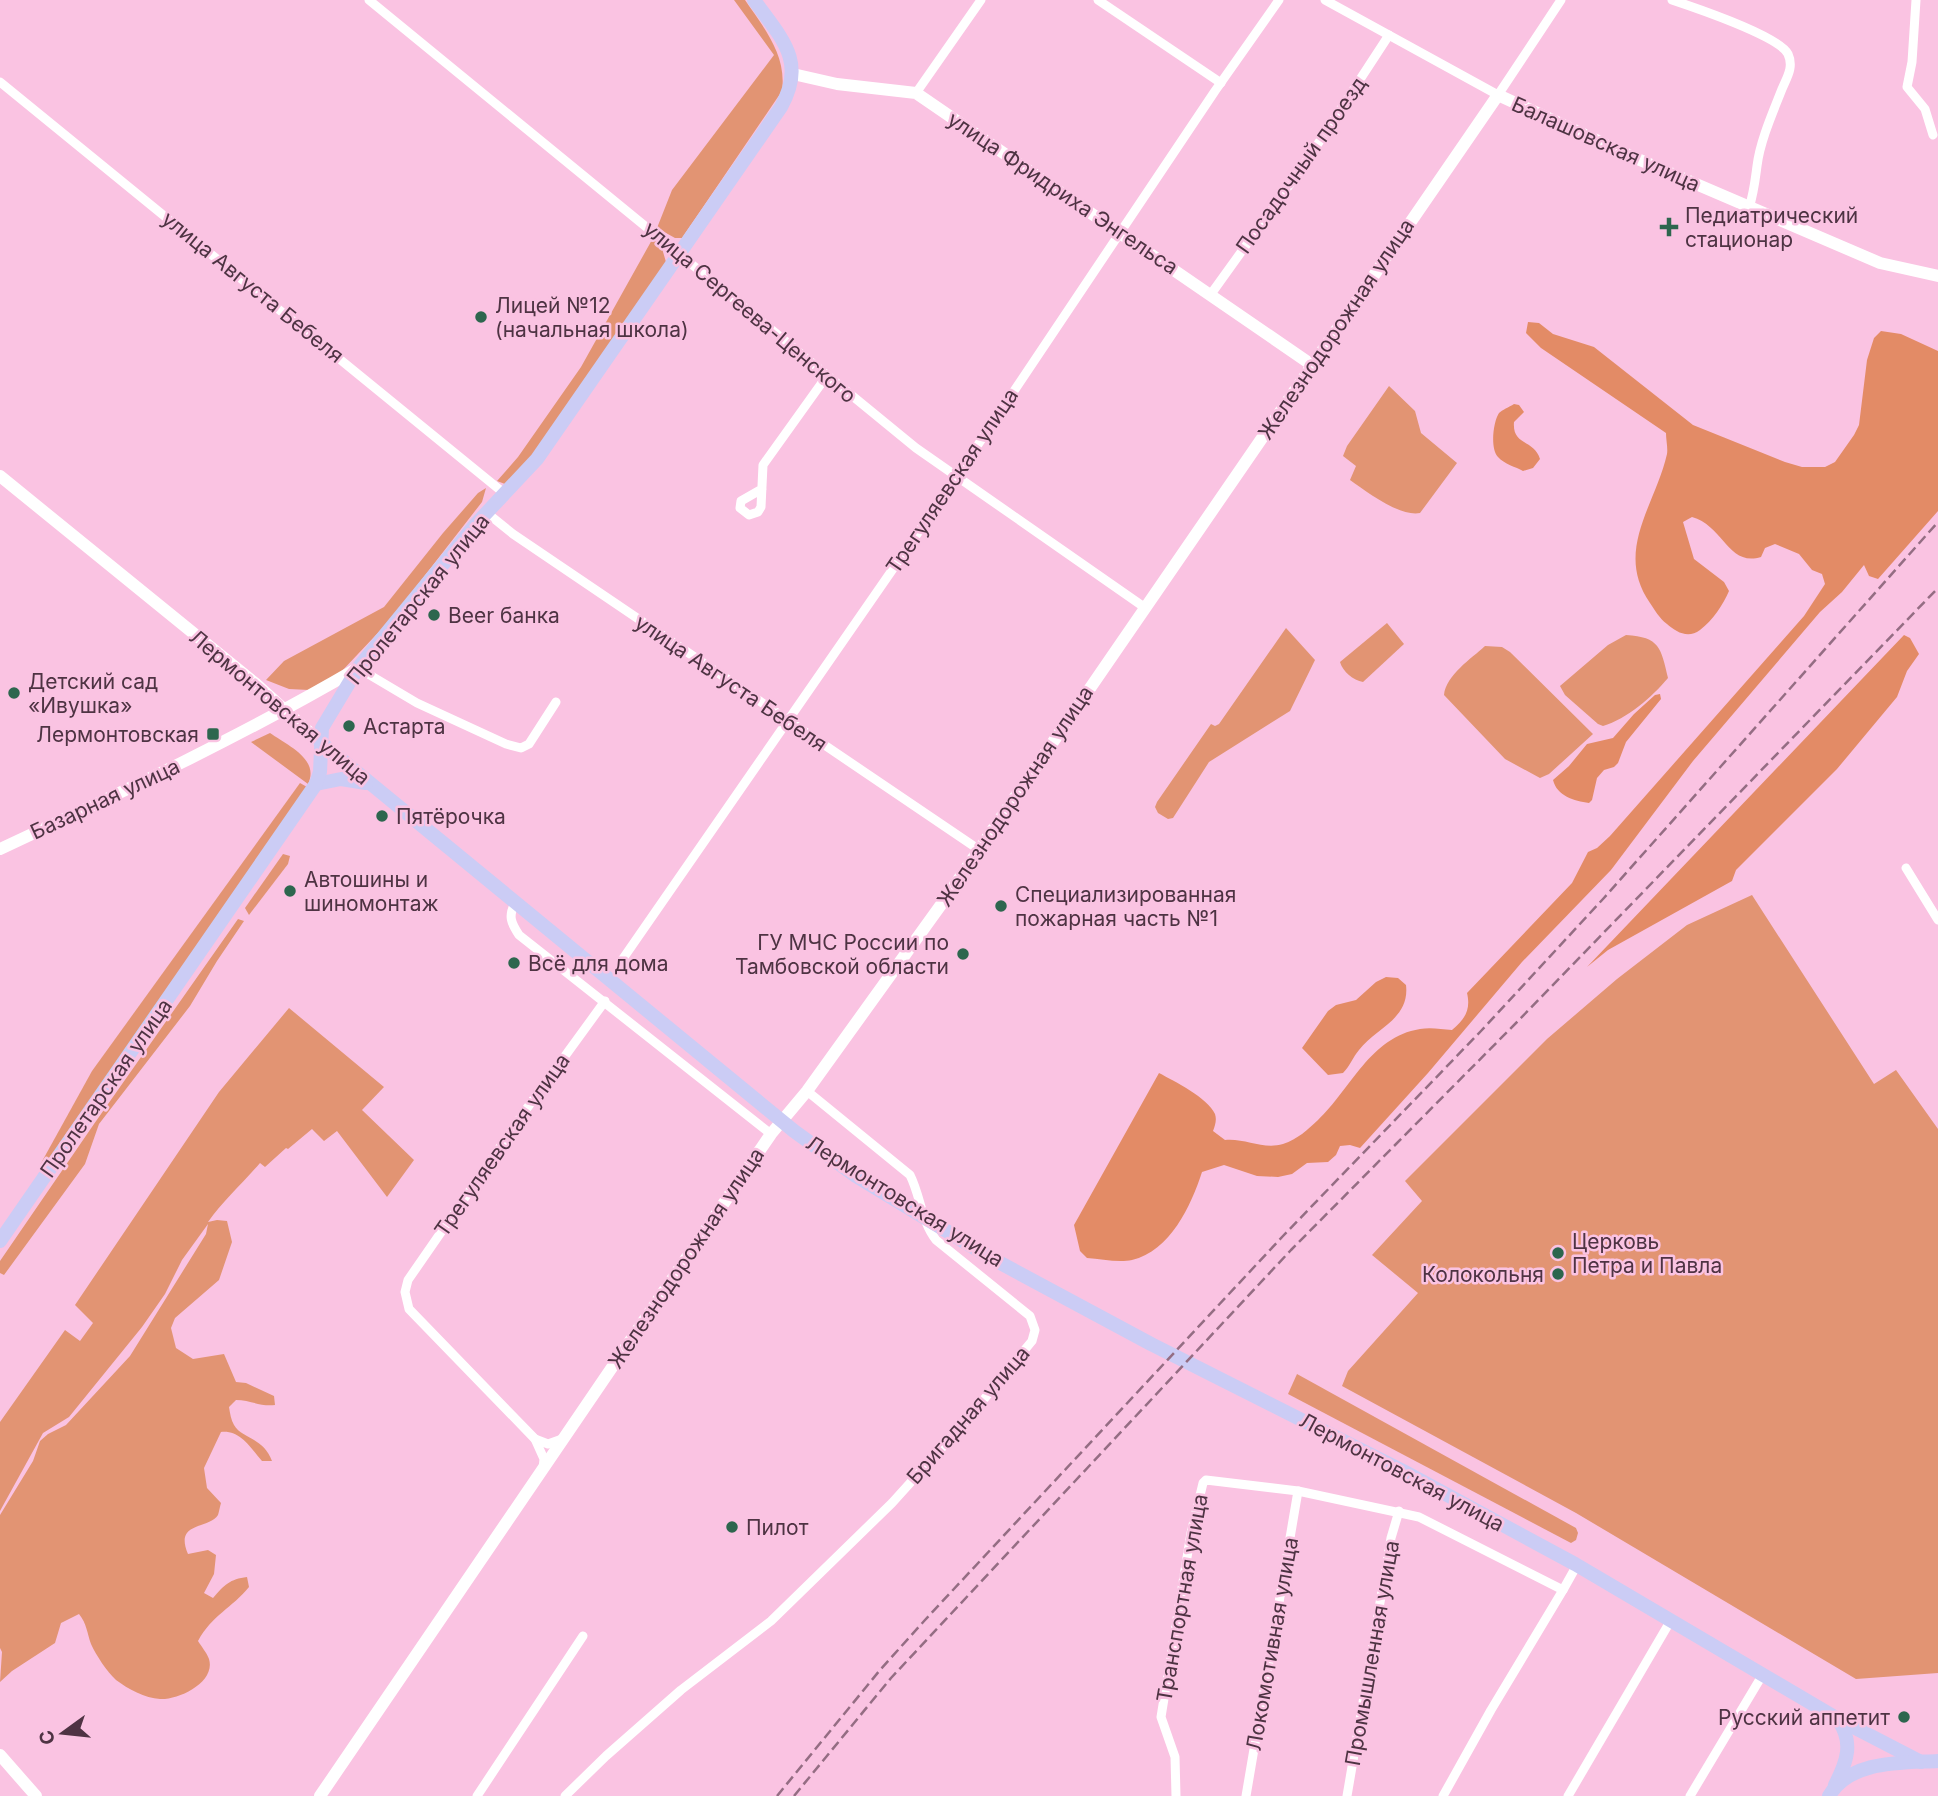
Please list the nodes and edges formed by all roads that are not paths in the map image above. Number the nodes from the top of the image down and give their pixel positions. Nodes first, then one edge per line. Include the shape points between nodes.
1 (369, 0) edge
2 (754, 0) edge
3 (981, 0) edge
4 (1098, 0) edge
5 (1279, 0) edge
6 (1325, 0) edge
7 (1561, 0) edge
8 (1672, 0) edge
9 (1916, 0) edge
10 (1697, 4) edge
11 (1389, 35) junction
12 (793, 74) junction
13 (0, 82) edge
14 (1221, 83) junction
15 (916, 93) junction
16 (1498, 95) junction
17 (1933, 135) dead end
18 (1749, 208) junction
19 (1120, 233) junction
20 (681, 254) junction
21 (1938, 276) edge
22 (1210, 294) junction
23 (1312, 365) junction
24 (826, 377) junction
25 (0, 475) edge
26 (957, 476) junction
27 (762, 489) dead end
28 (505, 494) junction
29 (487, 513) junction
30 (1144, 607) junction
31 (358, 668) junction
32 (556, 702) dead end
33 (284, 709) junction
34 (787, 721) junction
35 (320, 742) junction
36 (316, 784) junction
37 (374, 786) junction
38 (0, 849) edge
39 (978, 849) junction
40 (1906, 868) dead end
41 (515, 903) junction
42 (1938, 920) edge
43 (622, 960) dead end
44 (605, 1001) junction
45 (807, 1091) junction
46 (771, 1134) junction
47 (2, 1235) edge
48 (565, 1438) junction
49 (535, 1439) junction
50 (543, 1471) junction
51 (1298, 1491) junction
52 (1399, 1511) junction
53 (1577, 1565) junction
54 (1563, 1590) junction
55 (1671, 1620) junction
56 (583, 1636) dead end
57 (1763, 1674) junction
58 (1838, 1718) junction
59 (0, 1755) edge
60 (1938, 1761) edge
61 (1921, 1762) junction
62 (1832, 1791) edge
63 (36, 1796) edge
64 (320, 1796) edge
65 (477, 1796) edge
66 (565, 1796) edge
67 (1176, 1796) edge
68 (1246, 1796) edge
69 (1347, 1796) edge
70 (1443, 1796) edge
71 (1568, 1796) edge
72 (1690, 1796) edge

1 - 20 street, улица Сергеева-Ценского
2 - 12 main road via 789,54
3 - 15 street
4 - 14 street
5 - 14 street, Трегуляевская улица
6 - 11 street, Балашовская улица
7 - 16 street, Железнодорожная улица
8 - 10 street
9 - 17 street via 1907,87 1925,109
10 - 18 street via 1784,48 1790,61 1761,150
11 - 16 street, Балашовская улица
11 - 22 street, Посадочный проезд via 1308,159
12 - 15 street, улица Фридриха Энгельса
12 - 20 main road, Пролетарская улица via 781,107
13 - 28 street, улица Августа Бебеля
14 - 19 street, Трегуляевская улица
15 - 19 street, улица Фридриха Энгельса
16 - 18 street, Балашовская улица
16 - 23 street, Железнодорожная улица
18 - 21 street, Балашовская улица via 1880,263
19 - 22 street, улица Фридриха Энгельса
19 - 26 street, Трегуляевская улица
20 - 24 street, улица Сергеева-Ценского
20 - 28 main road, Пролетарская улица via 537,459
22 - 23 street, улица Фридриха Энгельса
23 - 30 street, Железнодорожная улица
24 - 26 street, улица Сергеева-Ценского
24 - 27 street via 763,465
25 - 33 street, Лермонтовская улица
26 - 30 street, улица Сергеева-Ценского
26 - 34 street, Трегуляевская улица
28 - 29 main road, Пролетарская улица
29 - 31 main road, Пролетарская улица
29 - 34 street, улица Августа Бебеля
30 - 39 street, Железнодорожная улица
31 - 32 street via 417,703 521,748 529,744
31 - 33 street, Базарная улица
31 - 35 main road, Пролетарская улица via 329,715
33 - 35 street, Лермонтовская улица
33 - 38 street, Базарная улица via 152,778
34 - 39 street, улица Августа Бебеля
34 - 43 street, Трегуляевская улица
35 - 36 main road, Пролетарская улица
35 - 37 main road, Лермонтовская улица
36 - 37 main road via 348,779
36 - 47 main road, Пролетарская улица
37 - 41 main road, Лермонтовская улица
39 - 45 street, Железнодорожная улица
40 - 42 street
41 - 44 street via 511,924 519,935
41 - 53 main road, Лермонтовская улица via 794,1131 915,1214 1104,1319
44 - 46 street
44 - 49 street, Трегуляевская улица via 408,1280 405,1292 409,1309
45 - 46 street, Железнодорожная улица
45 - 66 street, Бригадная улица via 910,1175 936,1240 1030,1316 1035,1330 1032,1341 892,1503 771,1621 709,1668
46 - 48 street, Железнодорожная улица
48 - 49 street via 548,1444
48 - 50 street, Железнодорожная улица
49 - 50 street via 542,1452
50 - 64 street, Железнодорожная улица
51 - 52 street
51 - 67 street, Транспортная улица via 1211,1479 1203,1483 1161,1717 1175,1757
51 - 68 street, Локомотивная улица
52 - 54 street
52 - 69 street, Промышленная улица
53 - 54 street
53 - 55 main road, Лермонтовская улица
54 - 70 street
55 - 57 main road, Лермонтовская улица
55 - 71 street
56 - 65 street
57 - 58 main road, Лермонтовская улица
57 - 72 street
58 - 61 main road, Лермонтовская улица
58 - 62 main road via 1849,1749
59 - 63 street
60 - 61 main road
61 - 62 main road via 1872,1766 1853,1773

